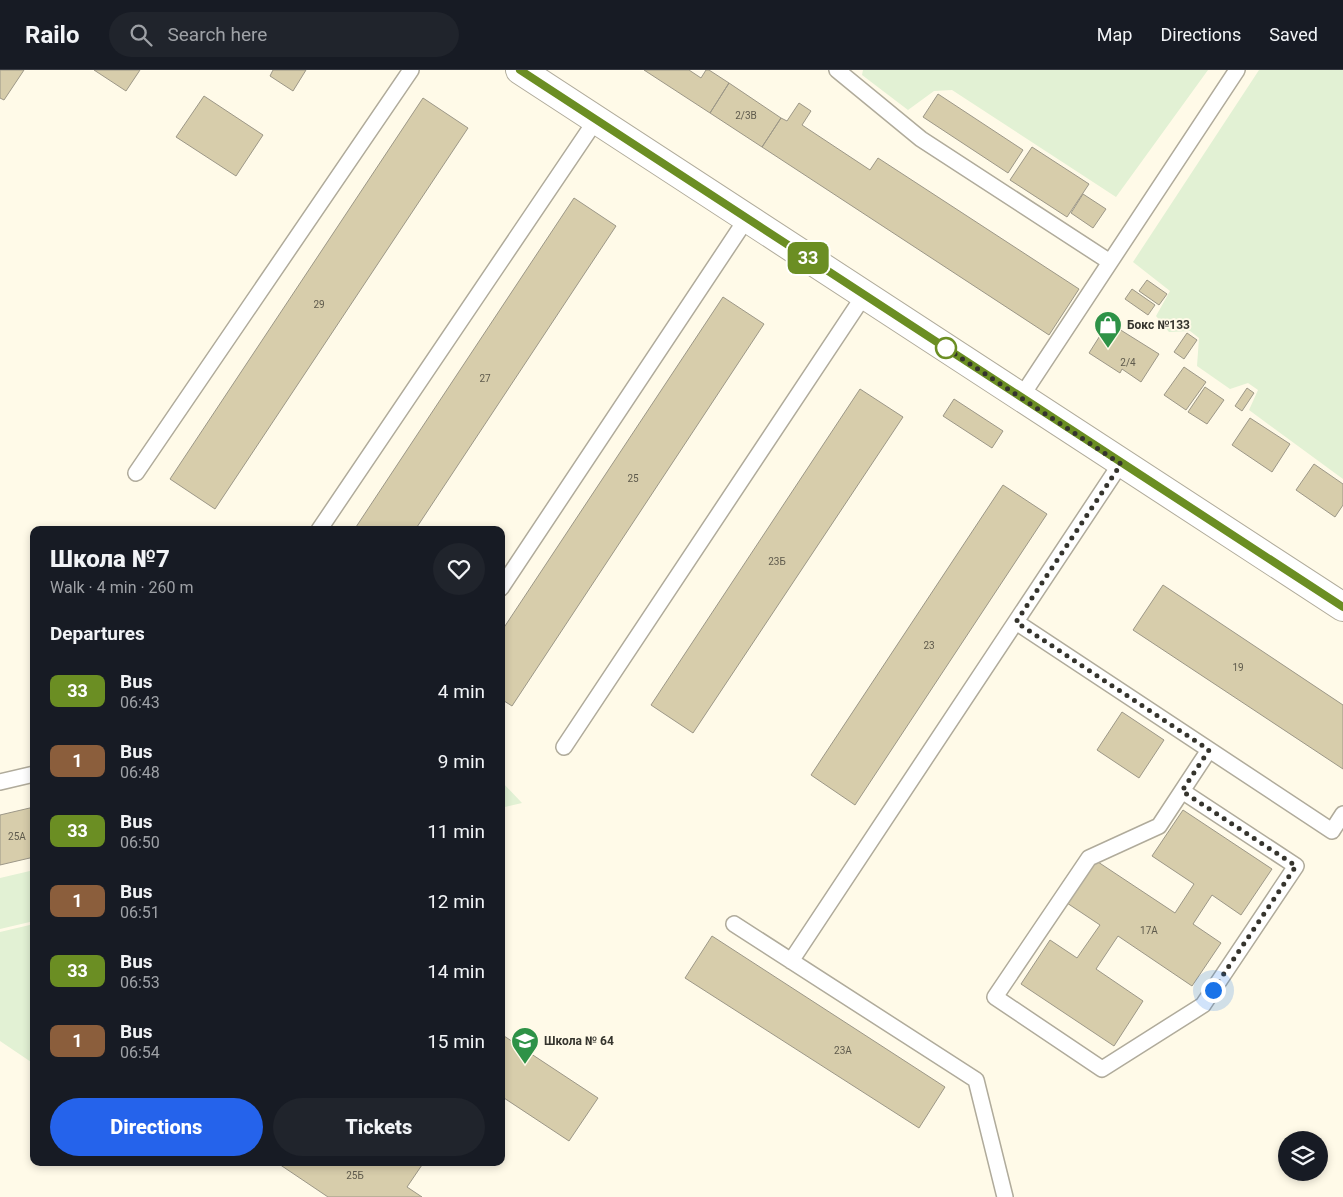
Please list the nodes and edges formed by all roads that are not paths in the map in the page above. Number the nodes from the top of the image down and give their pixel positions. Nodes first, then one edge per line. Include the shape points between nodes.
1 (411, 70) edge
2 (520, 70) edge
3 (837, 70) edge
4 (1238, 70) edge
5 (596, 120) junction
6 (746, 218) junction
7 (1110, 262) junction
8 (865, 294) junction
9 (1021, 397) junction
10 (1121, 464) junction
11 (136, 473) dead end
12 (322, 526) edge
13 (505, 582) edge
14 (1343, 608) edge
15 (1016, 622) junction
16 (564, 747) dead end
17 (1209, 750) junction
18 (30, 775) edge
19 (0, 782) edge
20 (1182, 791) junction
21 (1343, 814) edge
22 (734, 924) dead end
23 (791, 961) junction
24 (1005, 1197) edge

1 - 11 lane
2 - 5 main road
3 - 7 lane via 922,139
4 - 7 lane
5 - 6 main road
5 - 12 lane
6 - 8 main road
6 - 13 lane
7 - 9 lane
8 - 9 main road
8 - 16 lane
9 - 10 main road
10 - 14 main road
10 - 15 lane
15 - 17 lane
15 - 23 lane
17 - 20 lane
17 - 21 lane via 1332,831
18 - 19 lane
20 - 20 lane via 1159,826 1088,858 995,997 1102,1069 1203,1005 1296,866
22 - 23 lane
23 - 24 lane via 976,1080

